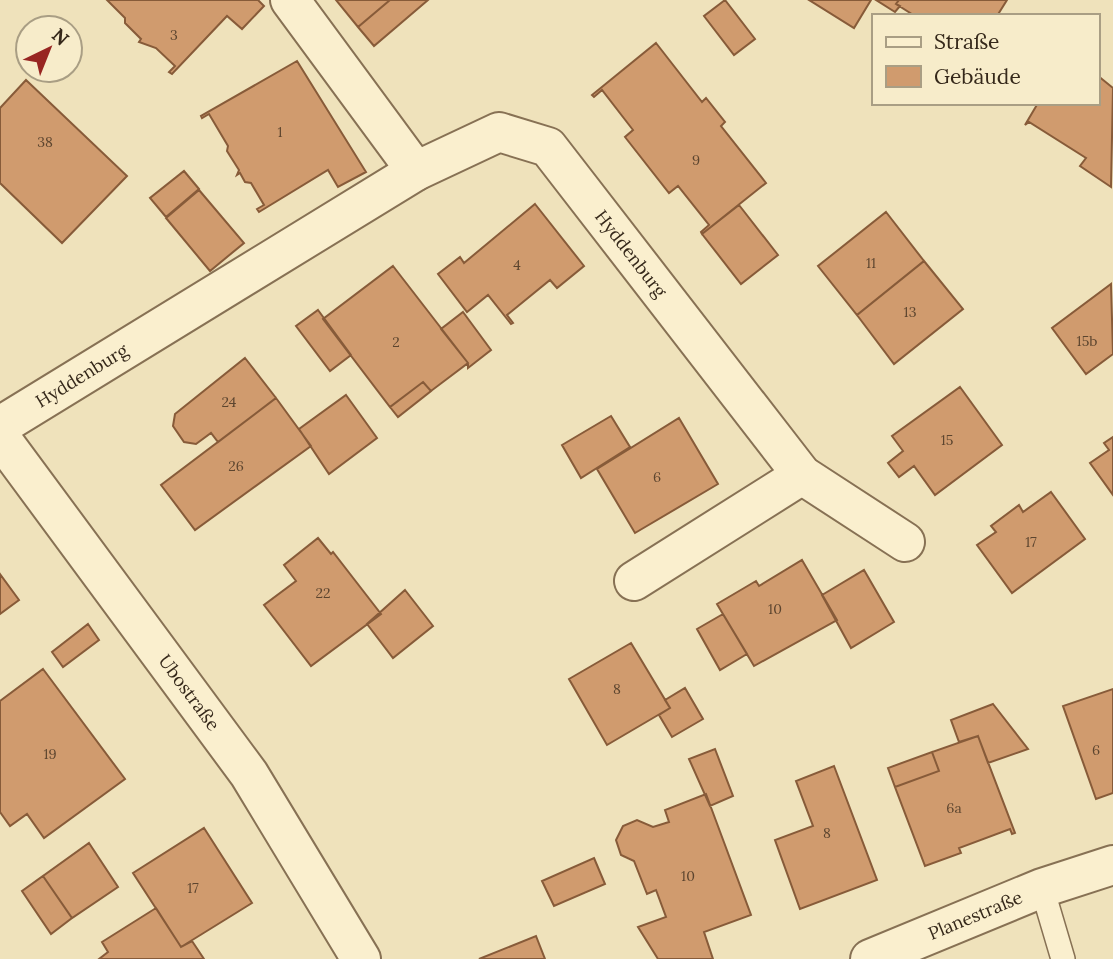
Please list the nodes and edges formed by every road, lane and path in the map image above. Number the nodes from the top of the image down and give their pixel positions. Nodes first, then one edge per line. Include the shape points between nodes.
1 (290, 0) edge
2 (416, 171) junction
3 (0, 426) edge
4 (0, 437) edge
5 (802, 475) junction
6 (905, 542) dead end
7 (634, 581) dead end
8 (1113, 865) edge
9 (1042, 888) junction
10 (361, 959) edge
11 (870, 959) edge
12 (1063, 959) edge

1 - 2 street
2 - 3 street, Hyddenburg
2 - 5 street, Hyddenburg via 499,132 548,147
4 - 10 street, Ubostraße via 249,774
5 - 6 street, Hyddenburg
5 - 7 street
8 - 9 street, Planestraße
9 - 11 street, Planestraße
9 - 12 lane, Planestraße

